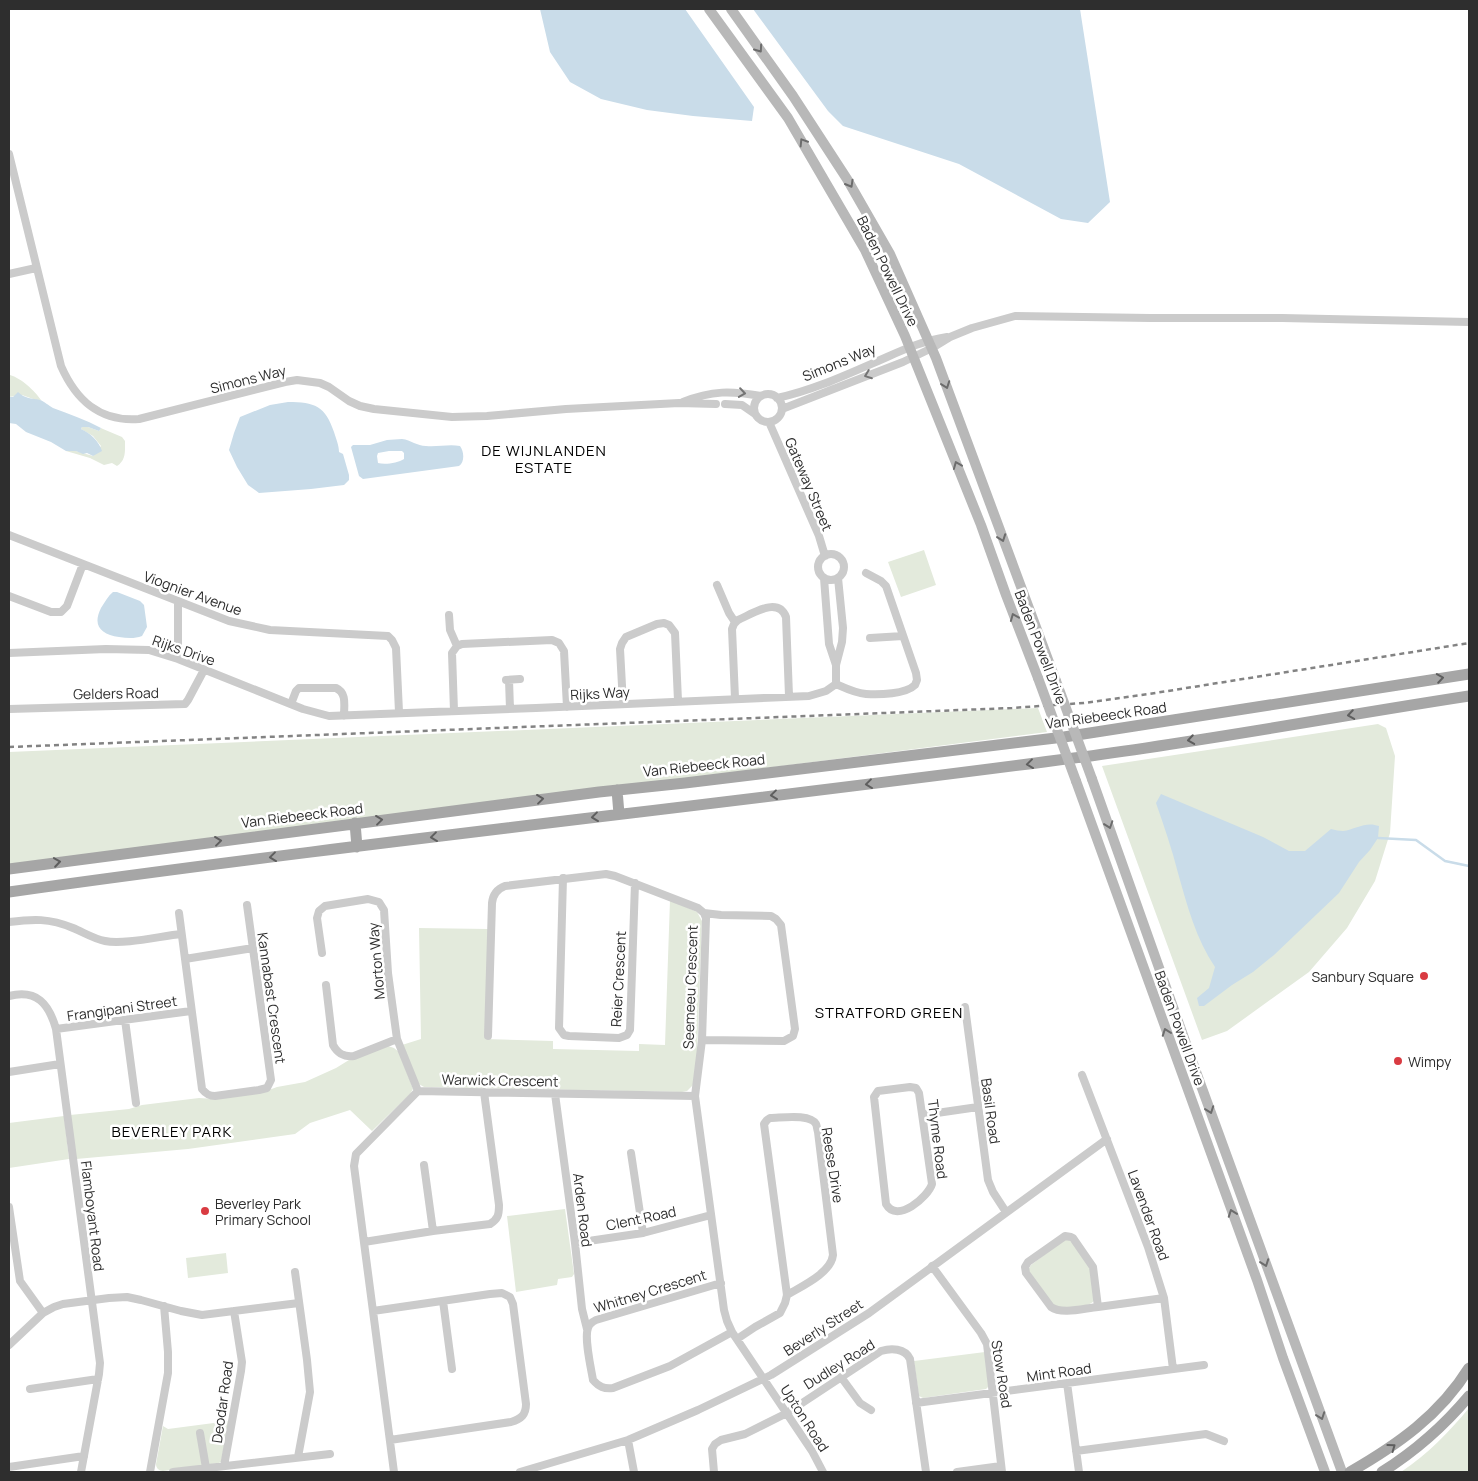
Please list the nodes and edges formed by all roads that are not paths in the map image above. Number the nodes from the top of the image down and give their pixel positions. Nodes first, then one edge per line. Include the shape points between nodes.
1 (709, 9) edge
2 (731, 9) edge
3 (9, 154) edge
4 (36, 268) junction
5 (9, 274) edge
6 (1469, 322) edge
7 (930, 344) junction
8 (912, 352) junction
9 (761, 396) junction
10 (777, 398) junction
11 (679, 403) junction
12 (716, 404) dead end
13 (725, 404) dead end
14 (782, 408) junction
15 (755, 414) junction
16 (769, 422) junction
17 (9, 535) edge
18 (825, 556) junction
19 (83, 564) junction
20 (866, 573) dead end
21 (824, 578) junction
22 (838, 578) junction
23 (717, 585) dead end
24 (9, 596) edge
25 (178, 601) junction
26 (842, 613) junction
27 (827, 614) junction
28 (449, 615) dead end
29 (735, 622) junction
30 (903, 636) junction
31 (870, 638) dead end
32 (457, 646) junction
33 (9, 653) edge
34 (178, 660) junction
35 (836, 665) junction
36 (204, 670) junction
37 (1469, 674) edge
38 (520, 680) dead end
39 (836, 684) junction
40 (789, 696) junction
41 (1469, 696) edge
42 (735, 698) junction
43 (678, 701) junction
44 (291, 704) junction
45 (623, 704) junction
46 (567, 707) junction
47 (9, 709) edge
48 (510, 709) junction
49 (454, 710) junction
50 (399, 712) junction
51 (344, 716) junction
52 (617, 790) junction
53 (619, 814) junction
54 (355, 823) junction
55 (357, 847) junction
56 (101, 856) junction
57 (9, 869) edge
58 (563, 878) junction
59 (103, 879) junction
60 (635, 883) junction
61 (9, 892) edge
62 (247, 905) dead end
63 (179, 913) dead end
64 (704, 913) junction
65 (9, 922) edge
66 (181, 934) junction
67 (252, 948) junction
68 (322, 953) dead end
69 (184, 959) junction
70 (326, 986) dead end
71 (9, 996) edge
72 (965, 1007) dead end
73 (191, 1011) junction
74 (125, 1020) junction
75 (56, 1029) junction
76 (488, 1036) dead end
77 (397, 1040) junction
78 (702, 1040) junction
79 (60, 1064) junction
80 (9, 1072) edge
81 (1082, 1075) dead end
82 (418, 1092) junction
83 (484, 1092) junction
84 (555, 1094) junction
85 (695, 1096) junction
86 (136, 1103) dead end
87 (978, 1107) junction
88 (923, 1114) junction
89 (1107, 1139) junction
90 (631, 1153) dead end
91 (424, 1165) dead end
92 (9, 1207) edge
93 (1006, 1212) junction
94 (711, 1215) junction
95 (433, 1231) junction
96 (643, 1233) junction
97 (364, 1242) junction
98 (575, 1243) junction
99 (932, 1266) junction
100 (295, 1272) dead end
101 (721, 1282) junction
102 (787, 1295) junction
103 (1164, 1298) junction
104 (92, 1301) junction
105 (442, 1301) junction
106 (299, 1303) junction
107 (164, 1306) junction
108 (1098, 1307) junction
109 (234, 1311) junction
110 (373, 1311) junction
111 (43, 1313) junction
112 (587, 1329) junction
113 (735, 1336) junction
114 (9, 1345) edge
115 (1204, 1365) dead end
116 (1469, 1368) edge
117 (452, 1369) dead end
118 (1174, 1369) junction
119 (842, 1377) junction
120 (764, 1378) junction
121 (98, 1380) junction
122 (1067, 1383) junction
123 (30, 1389) dead end
124 (993, 1393) junction
125 (1469, 1396) edge
126 (916, 1403) junction
127 (871, 1410) dead end
128 (787, 1413) junction
129 (200, 1433) dead end
130 (390, 1440) junction
131 (628, 1440) junction
132 (1224, 1441) dead end
133 (1076, 1451) junction
134 (330, 1454) dead end
135 (84, 1456) junction
136 (298, 1457) junction
137 (224, 1466) junction
138 (9, 1467) edge
139 (206, 1468) junction
140 (1002, 1469) edge
141 (81, 1472) edge
142 (150, 1472) edge
143 (173, 1472) edge
144 (394, 1472) edge
145 (520, 1472) edge
146 (634, 1472) edge
147 (714, 1472) edge
148 (823, 1472) edge
149 (926, 1472) edge
150 (957, 1472) edge
151 (1079, 1472) edge
152 (1325, 1472) edge
153 (1342, 1472) edge
154 (1350, 1472) edge
155 (1382, 1472) edge

8 -> 1 main road, Baden Powell Drive via 865,250 807,149
2 -> 7 main road, Baden Powell Drive via 847,180 890,254
3 - 4 street, Simons Way
4 - 5 street
4 - 11 street, Simons Way via 58,358 68,382 89,406 118,418 147,418 297,380 320,383 360,406 452,417
6 - 7 street via 1015,316
7 - 8 street
7 -> 153 main road, Baden Powell Drive, bridge via 1092,779
8 - 10 street, Simons Way
8 -> 14 street, Simons Way
152 -> 8 main road, Baden Powell Drive, bridge via 1076,781 981,525
9 - 10 street via 770,394
11 -> 9 street, Simons Way via 716,392
9 - 15 street via 754,406
10 - 14 street
11 - 12 street, Simons Way
13 - 15 street via 742,405
14 - 16 street via 777,420
15 - 16 street
16 - 18 street, Gateway Street
17 - 19 street, Viognier Avenue
18 - 21 street via 819,567
18 - 22 street via 837,556 843,561 844,570
19 - 24 street via 67,606 61,612 51,612
19 - 25 street, Viognier Avenue
20 - 30 street via 886,586
21 - 22 street
21 - 27 street
22 - 26 street
23 - 29 street
25 - 34 street
25 - 50 street, Viognier Avenue via 229,621 270,630 388,636 396,648
26 - 27 street
26 - 35 street via 842,642
27 - 35 street via 829,644
28 - 32 street via 450,630
29 - 40 street via 769,607 776,606 784,611
29 - 42 street via 732,629
30 - 31 street
30 - 39 street via 916,673 917,680 912,688 866,694
32 - 46 street via 557,642 564,651
32 - 49 street via 452,653
33 - 34 street, Rijks Drive via 139,648
34 - 36 street, Rijks Drive
35 - 39 street
36 - 44 street, Rijks Drive
36 - 47 street, Gelders Road via 185,704
52 -> 37 main road, Van Riebeeck Road via 1064,737
38 - 48 street via 507,680
39 - 40 street, Rijks Way via 826,692
40 - 42 street, Rijks Way
41 -> 53 main road via 1078,758
42 - 43 street, Rijks Way
43 - 45 street, Rijks Way
43 - 45 street via 675,633 670,625 660,623 622,642
44 - 51 street, Rijks Drive via 317,714
44 - 51 street via 299,688 336,688 344,695
45 - 46 street, Rijks Way
46 - 48 street, Rijks Way
48 - 49 street, Rijks Way
49 - 50 street, Rijks Way
50 - 51 street, Rijks Way
52 - 53 main road
54 -> 52 main road, Van Riebeeck Road
53 -> 55 main road
54 - 55 main road
56 -> 54 main road, Van Riebeeck Road
55 -> 59 main road
57 -> 56 main road, Van Riebeeck Road
56 - 59 main road
58 - 60 street, Seemeeu Crescent via 606,874
58 - 60 street, Reier Crescent via 559,1028 568,1036 619,1038 630,1030
58 - 76 street, Seemeeu Crescent via 506,886 494,895
59 - 61 main road
60 - 64 street, Seemeeu Crescent
62 - 67 street, Kannabast Crescent
63 - 66 street, Kannabast Crescent
64 - 78 street, Seemeeu Crescent
64 - 78 street via 771,916 779,921 795,1029 793,1036 784,1041
65 - 66 street via 46,920 111,942
66 - 69 street, Kannabast Crescent
67 - 69 street
67 - 73 street, Kannabast Crescent via 271,1080 267,1088 215,1096 205,1094
68 - 77 street, Morton Way via 319,911 334,904 368,899 379,902 384,910
69 - 73 street, Kannabast Crescent
70 - 77 street via 336,1051 354,1056
71 - 75 street, Flamboyant Road via 25,994 41,1001 52,1014
72 - 87 street, Basil Road
73 - 74 street, Frangipani Street
74 - 75 street, Frangipani Street
74 - 86 street
75 - 79 street, Flamboyant Road
77 - 82 street, Morton Way
78 - 85 street, Seemeeu Crescent
79 - 80 street
79 - 104 street, Flamboyant Road
81 - 89 street, Lavender Road
82 - 83 street, Warwick Crescent
82 - 97 street via 356,1154 354,1166
83 - 84 street, Warwick Crescent
83 - 95 street via 498,1217 490,1224
84 - 85 street, Warwick Crescent
84 - 98 street, Arden Road
85 - 94 street
87 - 88 street
87 - 93 street, Basil Road via 990,1186
88 - 88 street, Thyme Road via 932,1184 926,1194 905,1211 893,1211 886,1204 874,1095 892,1088 916,1088
89 - 93 street, Beverly Street
89 - 103 street, Lavender Road
90 - 96 street
91 - 95 street
92 - 111 street via 20,1281
93 - 99 street, Beverly Street
94 - 96 street, Clent Road
94 - 101 street
95 - 97 street
96 - 98 street, Clent Road
97 - 110 street
98 - 112 street, Arden Road
99 - 120 street, Beverly Street via 869,1313
99 - 124 street, Stow Road via 984,1338
100 - 106 street
101 - 112 street, Whitney Crescent via 596,1320
101 - 113 street via 726,1316
102 - 102 street, Reese Drive via 764,1124 770,1118 803,1117 813,1121 818,1132 833,1255 832,1263 826,1269
102 - 113 street, Reese Drive via 780,1313
103 - 108 street
103 - 118 street, Lavender Road
104 - 107 street via 127,1297
104 - 111 street via 59,1305
104 - 121 street, Flamboyant Road via 100,1369
105 - 110 street
105 - 117 street
105 - 130 street via 502,1293 510,1297 525,1413 511,1422
106 - 109 street
106 - 136 street via 310,1392
107 - 109 street via 202,1315
107 - 142 street via 168,1373
108 - 108 street via 1054,1310 1026,1273 1026,1265 1062,1237 1071,1237 1093,1267
109 - 137 street, Deodar Road via 242,1362
110 - 130 street
111 - 114 street
112 - 113 street, Whitney Crescent via 593,1380 607,1389 670,1366
113 - 120 street
115 - 118 street, Mint Road
154 -> 116 main road via 1418,1427
118 - 122 street, Mint Road
119 - 126 street, Dudley Road via 881,1351 904,1351 910,1359
119 - 127 street via 860,1403
119 - 128 street, Dudley Road
120 - 128 street, Upton Road
120 - 131 street, Beverly Street
121 - 123 street
121 - 135 street, Flamboyant Road
122 - 124 street, Mint Road
122 - 133 street
124 - 126 street, Mint Road
124 - 140 street, Stow Road
125 - 155 main road via 1430,1438
126 - 149 street, Dudley Road
128 - 147 street, Dudley Road via 746,1434 715,1444 712,1448
128 - 148 street, Upton Road
129 - 139 street
130 - 144 street
131 - 145 street, Beverly Street
131 - 146 street
132 - 133 street via 1206,1434
133 - 151 street
134 - 136 street
135 - 138 street
135 - 141 street, Flamboyant Road
136 - 137 street
137 - 139 street
139 - 143 street
140 - 150 street

